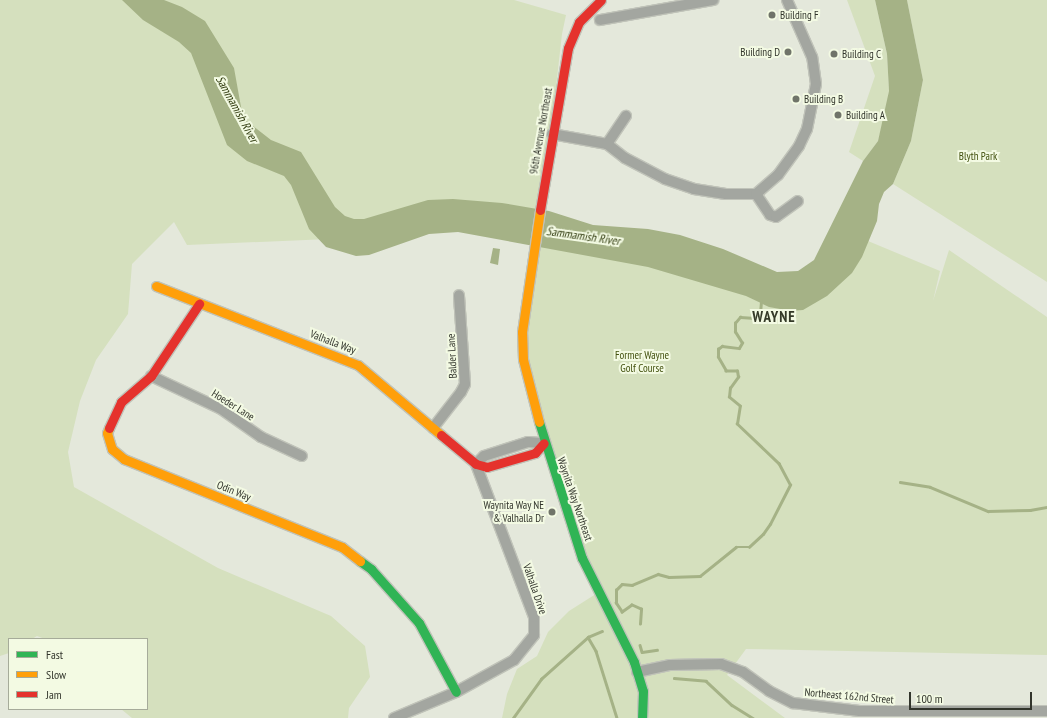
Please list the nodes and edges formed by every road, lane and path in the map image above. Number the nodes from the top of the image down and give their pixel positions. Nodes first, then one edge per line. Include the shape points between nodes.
1 (601, 0) edge
2 (713, 0) edge
3 (787, 0) edge
4 (600, 20) dead end
5 (626, 116) dead end
6 (552, 134) junction
7 (606, 144) junction
8 (756, 194) junction
9 (798, 201) dead end
10 (530, 279) joint
11 (156, 286) dead end
12 (459, 296) dead end
13 (199, 304) junction
14 (151, 376) junction
15 (433, 428) junction
16 (544, 443) junction
17 (302, 456) dead end
18 (476, 464) junction
19 (637, 672) junction
20 (456, 692) junction
21 (1047, 711) edge
22 (846, 714) edge
23 (394, 718) edge
24 (642, 718) edge

1 - 6 street, 96th Avenue Northeast via 587,12 572,34
2 - 4 street
3 - 8 street via 812,57 816,84 807,130 778,175
5 - 7 street
6 - 7 street
6 - 10 street, 96th Avenue Northeast
7 - 8 street via 624,158 694,189 726,194
8 - 9 street via 770,216 776,218
10 - 16 street, Waynita Way Northeast via 522,332 523,359
11 - 13 street, Valhalla Way
12 - 15 street, Balder Lane via 465,384 462,392
13 - 14 street, Odin Way
13 - 15 street, Valhalla Way via 358,365
14 - 17 street, Hoeder Lane via 221,409 261,437
14 - 20 street, Odin Way via 121,402 112,416 108,433 112,449 124,460 342,547 371,569 419,623
15 - 18 street, Valhalla Way
16 - 18 street via 528,442 484,456
16 - 19 street, Waynita Way Northeast via 582,558
18 - 20 street, Valhalla Drive via 534,617 534,635 514,660
19 - 22 street, Northeast 162nd Street via 670,665 721,664 743,672 769,691 792,703
19 - 24 street, Waynita Way Northeast via 643,691
20 - 23 street, Valhalla Drive
21 - 22 street, Northeast 162nd Street

